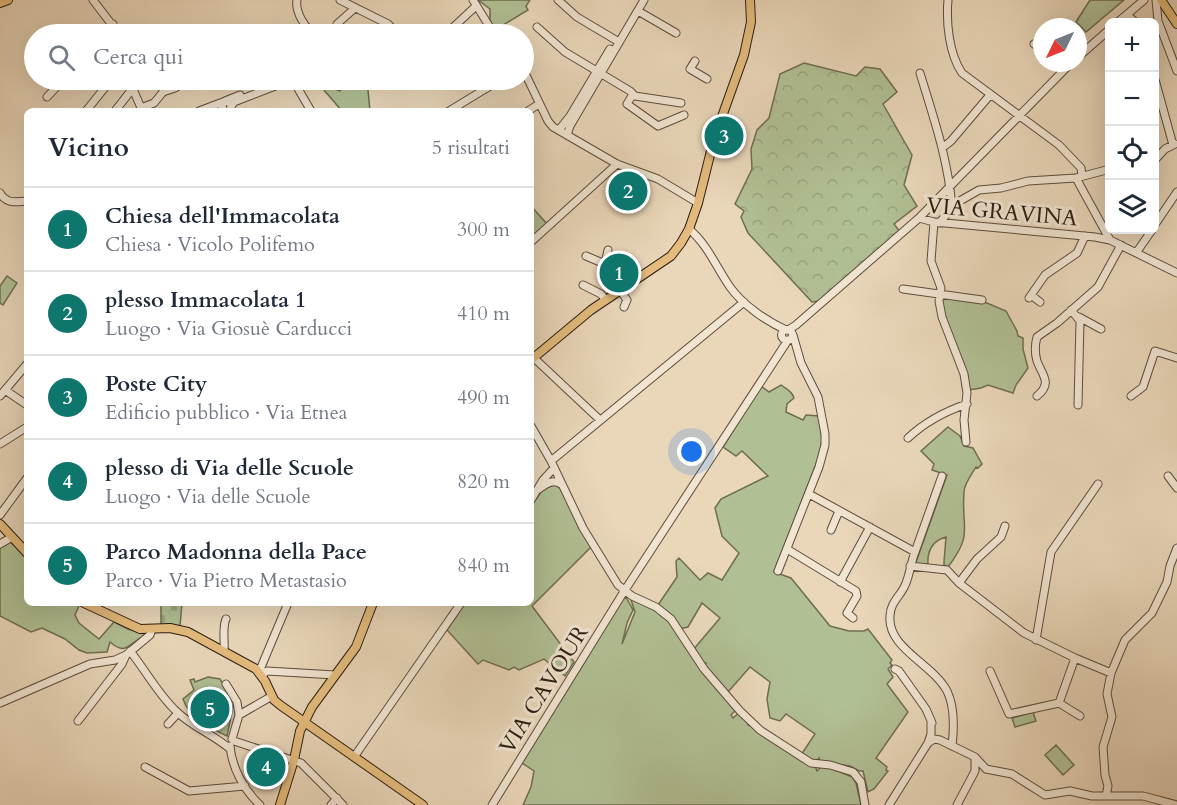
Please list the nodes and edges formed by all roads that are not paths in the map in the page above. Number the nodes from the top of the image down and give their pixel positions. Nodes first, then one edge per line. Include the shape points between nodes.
1 (8, 0) edge
2 (93, 0) edge
3 (297, 0) edge
4 (340, 0) edge
5 (558, 0) edge
6 (639, 0) edge
7 (644, 0) edge
8 (750, 0) edge
9 (948, 0) edge
10 (1144, 0) edge
11 (1156, 0) edge
12 (1161, 0) edge
13 (0, 1) edge
14 (474, 3) edge
15 (356, 8) junction
16 (1173, 9) edge
17 (638, 10) junction
18 (1126, 15) junction
19 (1123, 18) edge
20 (1130, 18) edge
21 (1156, 18) edge
22 (113, 24) edge
23 (305, 24) edge
24 (337, 24) dead end
25 (388, 24) edge
26 (455, 24) edge
27 (488, 24) edge
28 (1177, 24) edge
29 (537, 27) dead end
30 (1159, 29) edge
31 (676, 33) dead end
32 (1105, 36) edge
33 (617, 41) junction
34 (1087, 50) edge
35 (695, 61) dead end
36 (1177, 71) edge
37 (599, 72) junction
38 (1060, 72) edge
39 (920, 73) dead end
40 (707, 79) dead end
41 (54, 90) edge
42 (103, 90) edge
43 (132, 90) edge
44 (134, 90) edge
45 (166, 90) edge
46 (261, 90) edge
47 (298, 90) edge
48 (484, 90) edge
49 (533, 90) edge
50 (1159, 90) edge
51 (633, 94) junction
52 (990, 95) junction
53 (47, 97) dead end
54 (681, 103) dead end
55 (539, 104) junction
56 (230, 106) edge
57 (89, 108) edge
58 (118, 108) edge
59 (141, 108) edge
60 (143, 108) edge
61 (309, 108) edge
62 (454, 108) edge
63 (533, 108) edge
64 (684, 115) dead end
65 (1018, 116) junction
66 (559, 130) junction
67 (567, 135) junction
68 (1175, 144) edge
69 (942, 148) junction
70 (1159, 156) edge
71 (617, 164) junction
72 (1105, 170) edge
73 (1079, 177) junction
74 (950, 186) junction
75 (1177, 192) edge
76 (1, 197) edge
77 (24, 201) edge
78 (698, 203) junction
79 (952, 207) junction
80 (918, 218) junction
81 (1159, 219) edge
82 (937, 223) junction
83 (689, 229) junction
84 (1105, 230) edge
85 (1105, 233) edge
86 (1107, 234) edge
87 (1149, 234) edge
88 (1085, 236) junction
89 (1100, 238) junction
90 (534, 239) edge
91 (1110, 240) junction
92 (1121, 245) junction
93 (608, 250) dead end
94 (1136, 253) junction
95 (586, 256) dead end
96 (604, 264) junction
97 (1177, 273) edge
98 (583, 285) dead end
99 (903, 289) dead end
100 (620, 290) junction
101 (941, 294) junction
102 (605, 299) junction
103 (982, 300) dead end
104 (744, 302) junction
105 (1040, 302) dead end
106 (624, 307) dead end
107 (1071, 310) junction
108 (1079, 317) junction
109 (1101, 329) dead end
110 (788, 335) junction
111 (534, 357) edge
112 (1177, 358) edge
113 (534, 361) edge
114 (24, 367) edge
115 (2, 393) edge
116 (1037, 396) dead end
117 (1131, 396) dead end
118 (24, 404) edge
119 (967, 404) junction
120 (1078, 405) dead end
121 (600, 420) junction
122 (24, 429) edge
123 (534, 431) edge
124 (908, 438) dead end
125 (966, 442) dead end
126 (0, 444) edge
127 (553, 464) junction
128 (942, 476) dead end
129 (1168, 476) dead end
130 (24, 481) edge
131 (559, 481) junction
132 (1098, 484) dead end
133 (1177, 488) edge
134 (538, 490) junction
135 (809, 494) junction
136 (534, 496) edge
137 (839, 511) junction
138 (0, 515) edge
139 (1005, 526) dead end
140 (870, 527) junction
141 (831, 530) dead end
142 (5, 531) edge
143 (0, 544) edge
144 (1177, 548) edge
145 (787, 549) junction
146 (24, 550) edge
147 (915, 552) junction
148 (910, 566) junction
149 (778, 571) dead end
150 (840, 582) junction
151 (958, 583) junction
152 (625, 591) junction
153 (90, 606) edge
154 (287, 606) edge
155 (372, 606) edge
156 (459, 606) edge
157 (853, 618) dead end
158 (226, 619) dead end
159 (152, 629) junction
160 (1036, 640) junction
161 (224, 651) junction
162 (128, 653) junction
163 (1075, 658) junction
164 (895, 669) dead end
165 (990, 670) dead end
166 (1111, 673) junction
167 (261, 674) junction
168 (335, 675) junction
169 (226, 684) dead end
170 (272, 696) junction
171 (0, 703) edge
172 (1059, 703) junction
173 (178, 713) junction
174 (239, 715) junction
175 (1080, 716) dead end
176 (931, 720) junction
177 (78, 721) dead end
178 (304, 723) junction
179 (168, 724) dead end
180 (940, 740) junction
181 (928, 743) junction
182 (230, 744) junction
183 (952, 746) junction
184 (972, 756) junction
185 (354, 757) junction
186 (294, 760) junction
187 (145, 767) dead end
188 (991, 772) junction
189 (970, 781) junction
190 (245, 786) junction
191 (1106, 796) junction
192 (337, 798) junction
193 (1177, 804) edge
194 (260, 805) edge
195 (280, 805) edge
196 (331, 805) edge
197 (343, 805) edge
198 (422, 805) edge
199 (492, 805) edge
200 (866, 805) edge
201 (889, 805) edge
202 (957, 805) edge

1 - 13 main road
2 - 22 street
3 - 23 street via 296,8
4 - 15 street
5 - 33 street via 577,17
6 - 33 street
7 - 17 street
8 - 78 main road via 750,29
9 - 52 street via 949,29 958,68
10 - 18 street
11 - 21 street
12 - 16 main road
14 - 26 street
14 - 27 street
15 - 24 street
15 - 25 street
16 - 28 main road
17 - 31 street
17 - 33 street
18 - 19 street
18 - 20 street
29 - 37 street via 560,48
30 - 36 street
32 - 34 street
33 - 37 street
35 - 40 street via 690,69
37 - 51 street
37 - 66 street
37 - 67 street
38 - 65 street
39 - 69 street
41 - 53 street
42 - 57 street
43 - 58 street
44 - 59 street
45 - 60 street
46 - 56 street
47 - 61 street
48 - 62 street
49 - 55 street
50 - 68 street
51 - 54 street
51 - 64 street via 627,104 658,126
52 - 65 street
52 - 69 street
55 - 63 street
55 - 66 street via 550,124
65 - 73 street via 1059,146 1081,168
65 - 74 street
66 - 67 street
67 - 71 street
68 - 70 street
69 - 74 street
71 - 78 street via 658,179
71 - 90 street
72 - 73 street
73 - 79 street via 979,190
73 - 84 street
74 - 79 street
74 - 80 street
75 - 81 street
76 - 77 street via 11,202
78 - 83 main road
79 - 82 street
80 - 82 street, VIA GRAVINA
80 - 110 street, VIA GRAVINA
82 - 88 street, VIA GRAVINA
82 - 101 street via 931,261
83 - 100 main road via 670,256
83 - 104 street via 704,243
85 - 89 street
86 - 91 street
87 - 94 street
88 - 89 street, VIA GRAVINA
88 - 105 street via 1070,263 1045,275 1030,297
89 - 91 street, VIA GRAVINA
91 - 92 street, VIA GRAVINA
92 - 94 street, VIA GRAVINA
92 - 107 street via 1098,287
93 - 96 street
94 - 97 street, VIA GRAVINA
95 - 96 street
96 - 100 street
98 - 102 street
99 - 101 street
100 - 102 main road
100 - 106 street via 627,300
101 - 103 street
101 - 119 street via 942,317 964,374
102 - 111 main road
104 - 110 street
104 - 121 street
107 - 108 street
107 - 116 street via 1036,339 1037,362 1045,381
108 - 109 street
108 - 120 street
110 - 135 street via 818,397 825,434 824,455
110 - 152 street, VIA CAVOUR
112 - 117 street via 1155,351 1143,387
113 - 121 street
114 - 115 street
115 - 118 street
119 - 124 street via 938,417
119 - 125 street
121 - 127 street
122 - 126 street
123 - 127 street
127 - 131 street
127 - 134 street
128 - 147 street
129 - 133 street
130 - 138 street
131 - 134 street
131 - 152 street via 608,572
132 - 160 street via 1051,552
134 - 136 street
135 - 137 street
135 - 145 street
137 - 140 street
137 - 141 street
139 - 151 street via 1001,537
140 - 147 street
140 - 150 street
142 - 143 street
142 - 146 main road
144 - 166 street via 1152,613 1125,640
145 - 149 street
145 - 150 street
147 - 148 street
148 - 151 street via 947,570
148 - 183 street via 905,586 892,607 890,624 903,648 947,690 952,711
150 - 157 street via 857,593 847,614
151 - 160 street
152 - 199 street, VIA CAVOUR
152 - 200 street via 671,619 704,669 760,730 811,763 853,772 859,778
153 - 159 main road via 132,626
154 - 167 street
155 - 168 main road via 356,647
156 - 185 street
158 - 161 street
159 - 161 main road via 182,630
159 - 162 street
160 - 163 street
161 - 167 main road
162 - 171 street via 115,660 90,664
162 - 173 street
162 - 177 street
163 - 166 street
163 - 172 street
164 - 176 street
165 - 172 street via 1009,714
166 - 191 street via 1107,694 1112,717 1103,747
167 - 168 street via 267,671
167 - 170 main road
168 - 178 main road
169 - 174 street via 237,702
170 - 174 street
170 - 178 main road
172 - 175 street
173 - 179 street
173 - 182 street
174 - 182 street
176 - 180 street
176 - 181 street
178 - 185 main road
178 - 186 main road
180 - 181 street
180 - 183 street
181 - 201 street
182 - 186 street
182 - 190 street via 233,765
183 - 184 street
184 - 188 street
184 - 189 street via 976,767
185 - 198 main road
186 - 192 street via 309,769
186 - 195 main road
187 - 190 street via 189,792
188 - 189 street via 980,773
188 - 191 street via 1012,774 1045,795 1070,791
189 - 202 street
190 - 194 street
191 - 193 street via 1143,796
192 - 196 street
192 - 197 street

